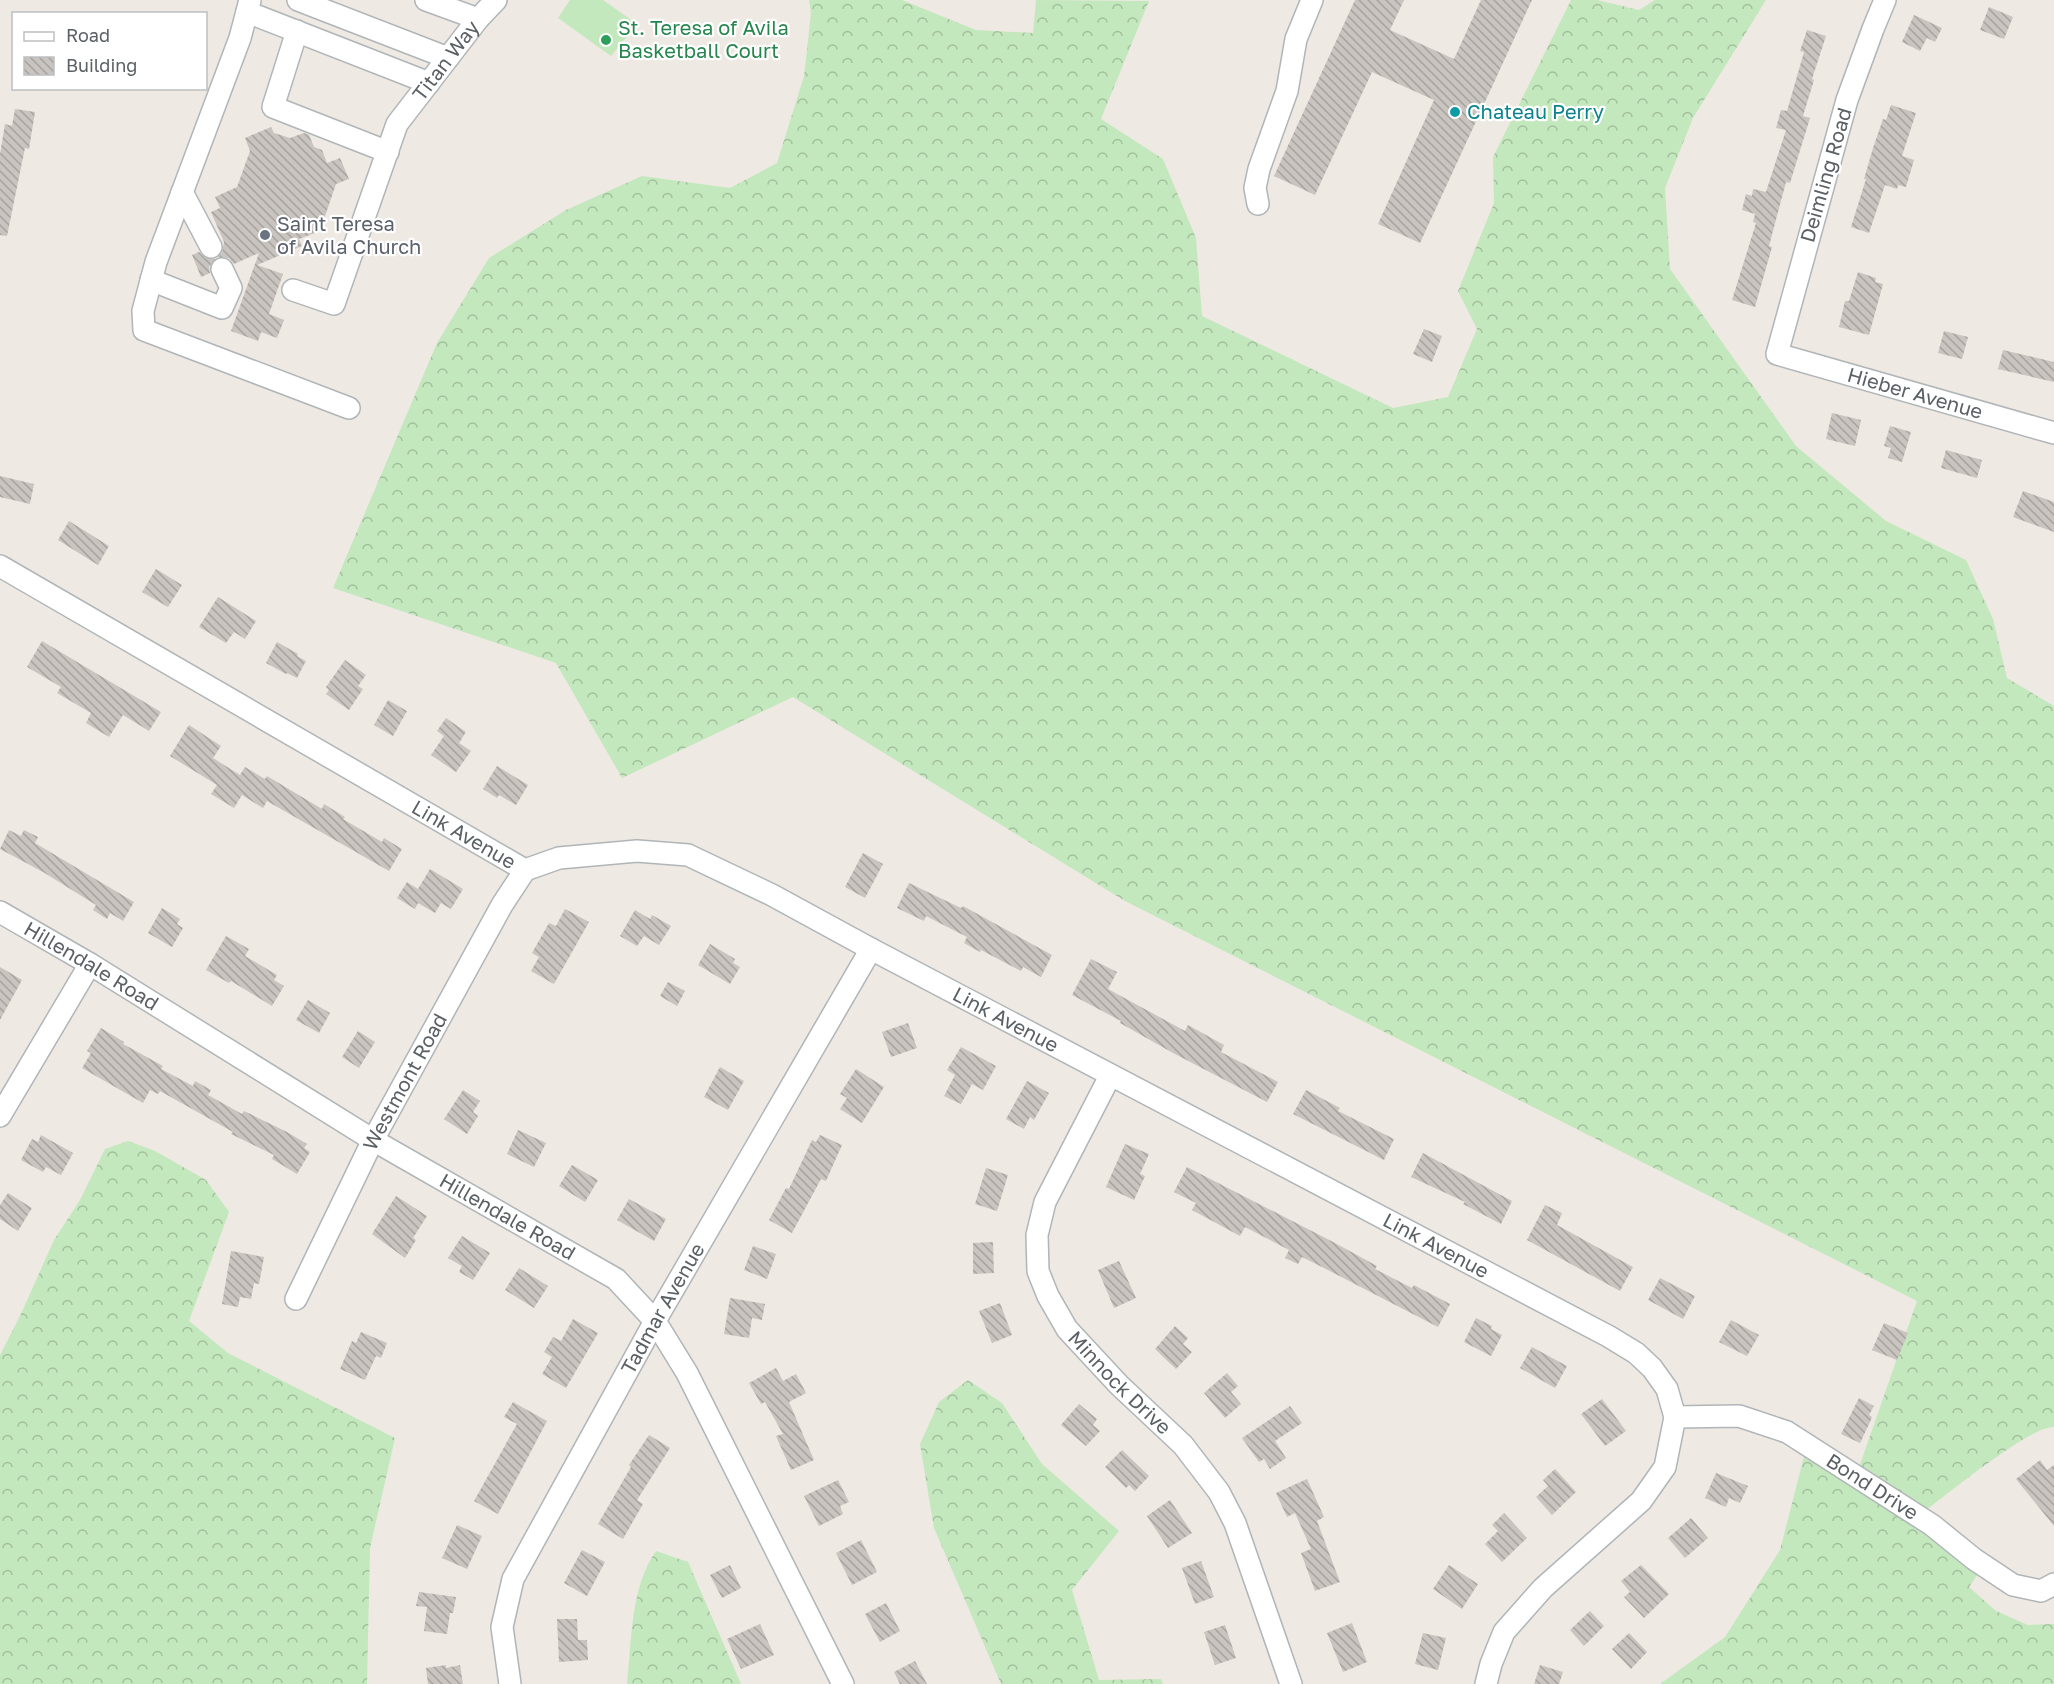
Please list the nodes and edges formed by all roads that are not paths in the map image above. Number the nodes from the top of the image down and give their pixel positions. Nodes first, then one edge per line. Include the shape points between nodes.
1 (298, 0) edge
2 (426, 0) edge
3 (496, 0) edge
4 (1312, 0) edge
5 (1885, 0) edge
6 (248, 6) edge
7 (478, 19) junction
8 (297, 31) junction
9 (448, 58) junction
10 (429, 83) junction
11 (387, 152) junction
12 (182, 192) junction
13 (1258, 204) dead end
14 (211, 247) dead end
15 (222, 268) dead end
16 (151, 280) junction
17 (293, 290) dead end
18 (1777, 354) joint
19 (349, 408) dead end
20 (2054, 433) edge
21 (0, 566) edge
22 (525, 870) junction
23 (0, 912) edge
24 (871, 950) junction
25 (90, 964) junction
26 (1110, 1076) junction
27 (0, 1116) edge
28 (373, 1140) junction
29 (296, 1299) dead end
30 (655, 1321) junction
31 (1676, 1417) junction
32 (2054, 1584) edge
33 (510, 1684) edge
34 (843, 1684) edge
35 (1291, 1684) edge
36 (1486, 1684) edge

1 - 9 street
2 - 7 street
3 - 7 street, Titan Way
4 - 13 street via 1296,39 1287,91 1259,169 1255,188
5 - 18 street, Deimling Road via 1847,100
6 - 8 street
6 - 12 street via 240,39
7 - 9 street, Titan Way
8 - 10 street
8 - 11 street via 273,107
9 - 10 street, Titan Way
10 - 11 street, Titan Way via 397,124
11 - 17 street, Titan Way via 334,304
12 - 14 street
12 - 16 street
15 - 16 street via 231,288 222,308
16 - 19 street via 143,311 144,330
18 - 20 street, Hieber Avenue
21 - 22 street, Link Avenue
22 - 24 street, Link Avenue via 559,858 637,851 688,855 772,895
22 - 28 street, Westmont Road
23 - 25 street, Hillendale Road
24 - 26 street, Link Avenue
24 - 30 street, Tadmar Avenue
25 - 27 street
25 - 28 street, Hillendale Road
26 - 31 street, Link Avenue via 1608,1336 1652,1368 1667,1389
26 - 35 street, Minnock Drive via 1046,1202 1037,1235 1038,1271 1067,1329 1119,1385 1184,1445 1219,1492 1235,1523
28 - 29 street, Westmont Road
28 - 30 street, Hillendale Road via 615,1279
30 - 33 street, Tadmar Avenue via 513,1579 502,1627
30 - 34 street, Hillendale Road via 687,1373
31 - 32 street, Bond Drive via 1738,1416 1787,1432 1932,1525 2013,1585 2041,1591
31 - 36 street via 1665,1467 1647,1493 1544,1588 1504,1632

